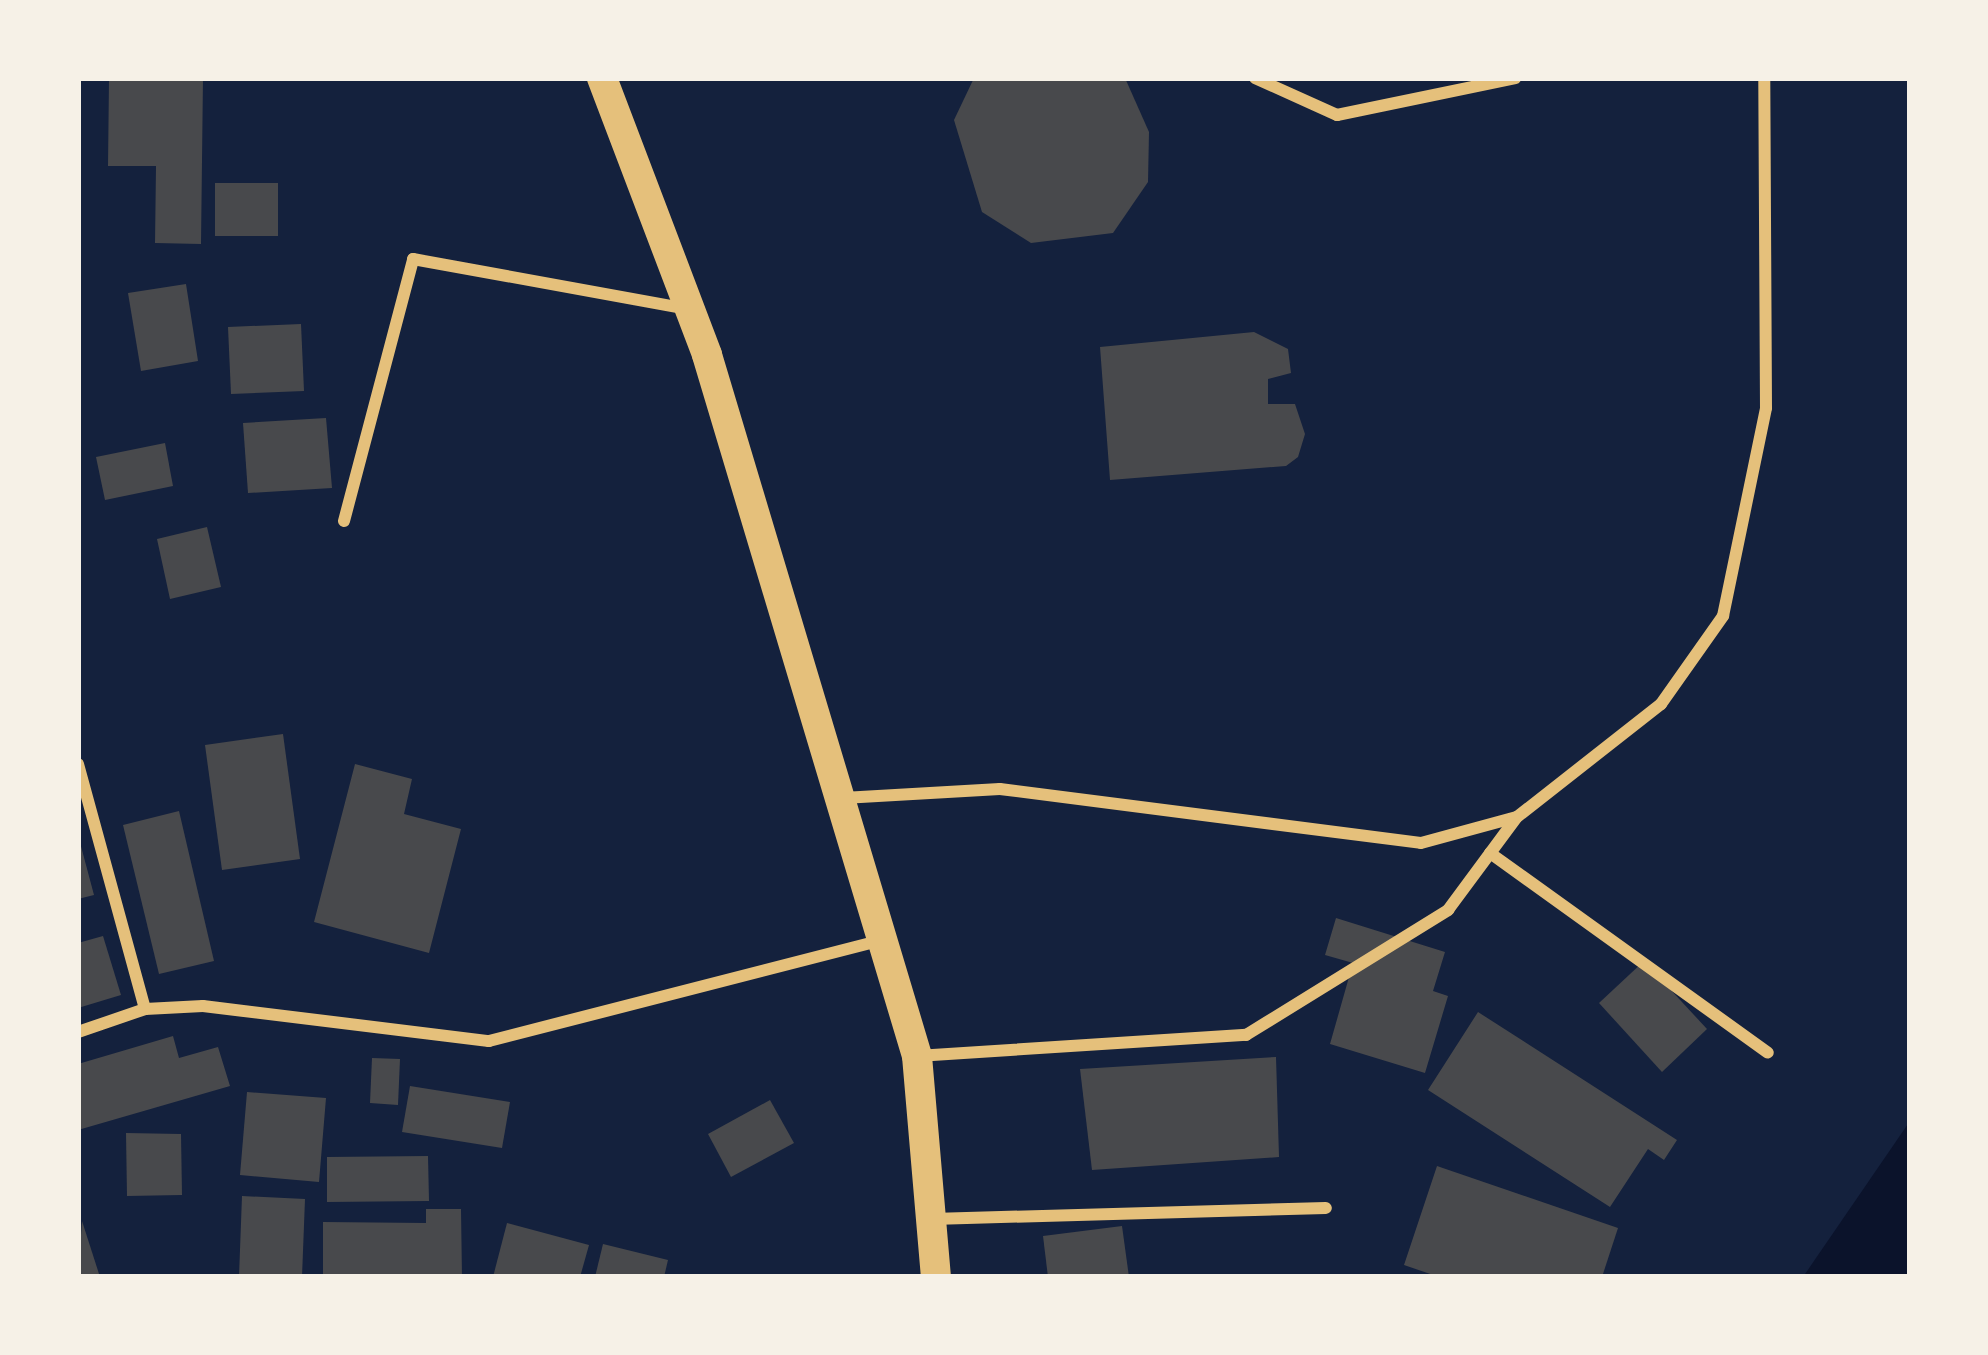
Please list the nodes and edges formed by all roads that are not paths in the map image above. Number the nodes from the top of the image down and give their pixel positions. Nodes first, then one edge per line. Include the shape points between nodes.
1 (602, 78) edge
2 (1255, 78) edge
3 (1515, 78) edge
4 (1765, 78) edge
5 (690, 309) junction
6 (344, 520) dead end
7 (78, 764) edge
8 (842, 798) junction
9 (1517, 817) junction
10 (1490, 854) junction
11 (884, 939) junction
12 (145, 1009) junction
13 (78, 1032) edge
14 (1768, 1053) dead end
15 (916, 1056) junction
16 (1326, 1208) dead end
17 (931, 1219) junction
18 (936, 1277) edge

1 - 5 main road
2 - 3 street via 1337,115
4 - 9 street via 1766,408 1723,616 1661,704
5 - 6 street via 413,259
5 - 8 main road
7 - 12 street
8 - 9 street via 1000,789 1421,843
8 - 11 main road
9 - 10 street
10 - 14 street
10 - 15 street via 1448,910 1246,1035
11 - 12 street via 489,1041 203,1006
11 - 15 main road
12 - 13 street
15 - 17 main road
16 - 17 street
17 - 18 main road

